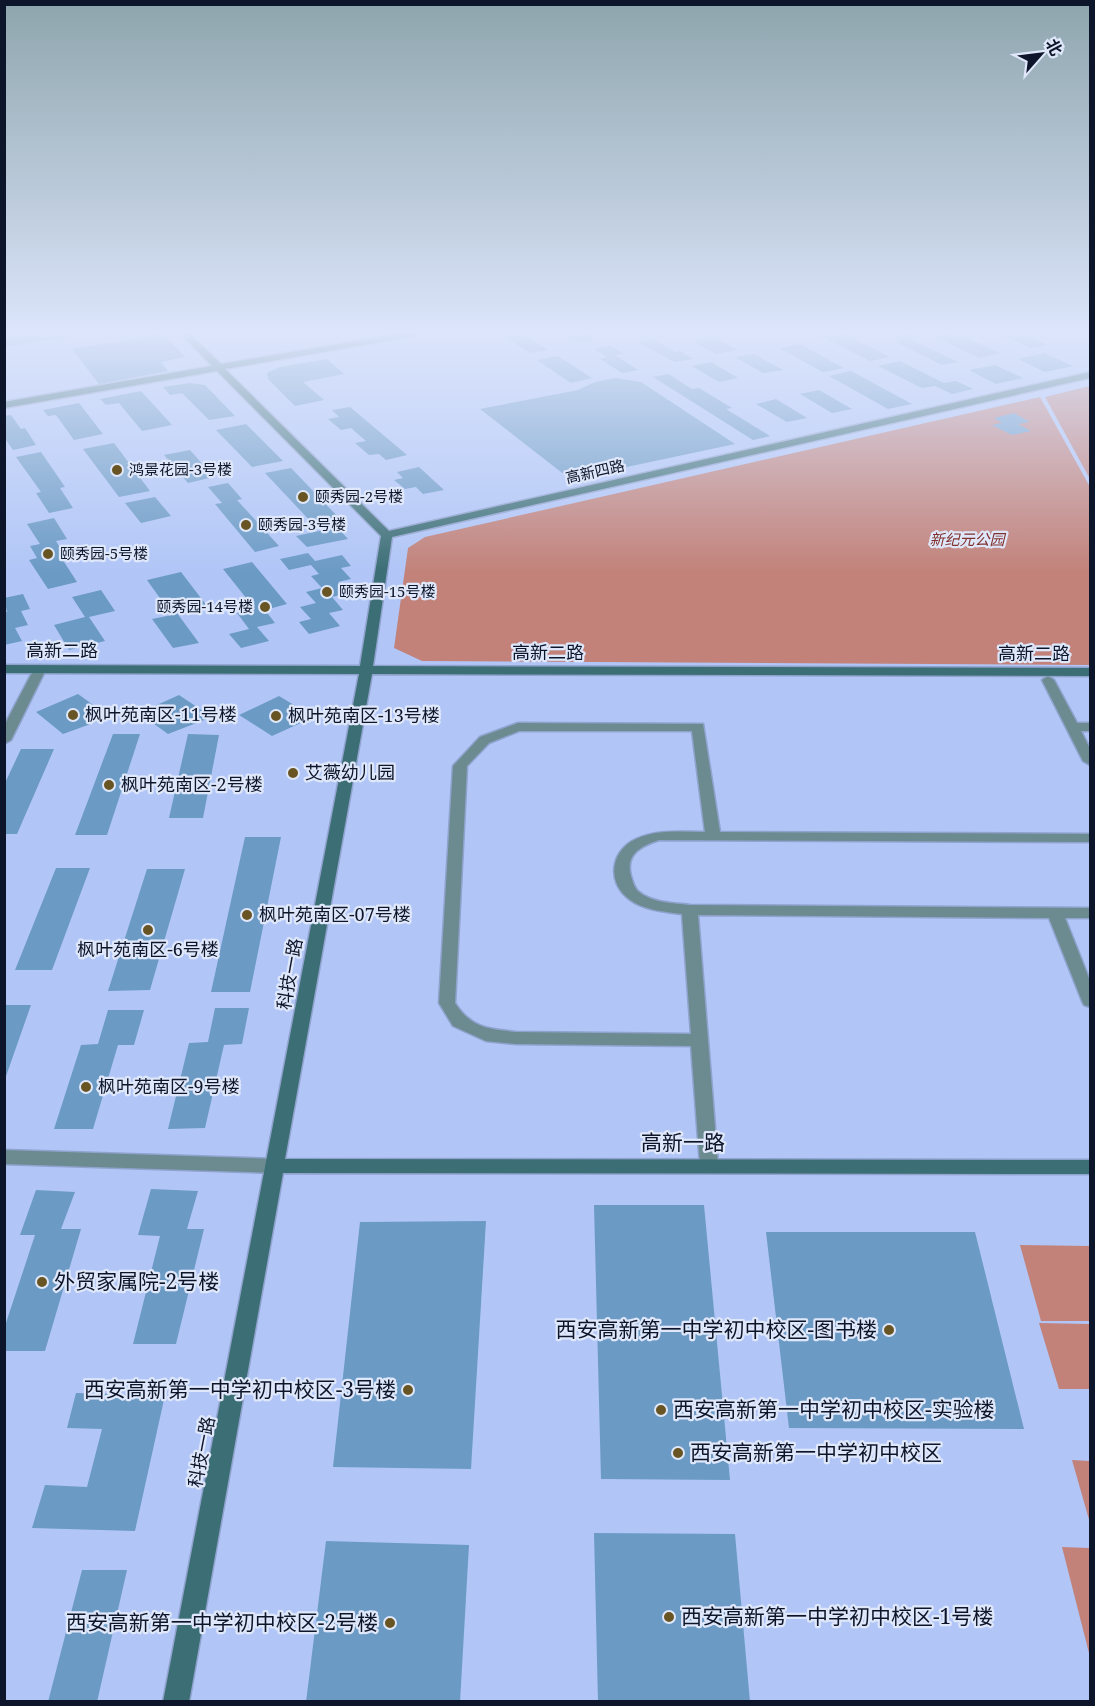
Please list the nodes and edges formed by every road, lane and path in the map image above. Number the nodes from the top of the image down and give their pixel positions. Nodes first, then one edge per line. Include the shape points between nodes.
1 (264, 413) edge
2 (925, 413) edge
3 (387, 535) junction
4 (4, 669) edge
5 (1090, 672) edge
6 (38, 673) junction
7 (366, 674) junction
8 (4, 677) edge
9 (1048, 680) junction
10 (1090, 680) edge
11 (1072, 727) junction
12 (1090, 727) edge
13 (4, 740) edge
14 (1090, 761) edge
15 (713, 836) junction
16 (1090, 838) edge
17 (690, 910) junction
18 (1054, 913) junction
19 (1090, 913) edge
20 (1090, 1001) edge
21 (698, 1040) junction
22 (4, 1157) edge
23 (275, 1166) junction
24 (709, 1166) junction
25 (1090, 1167) edge
26 (176, 1701) edge

1 - 3 street
2 - 3 street, 高新四路
3 - 7 street, 科技一路
4 - 6 street, 高新二路
5 - 7 street, 高新二路
6 - 7 street, 高新二路
6 - 8 street, 高新二路
6 - 13 street
7 - 9 street, 高新二路
7 - 23 street, 科技一路
9 - 10 street, 高新二路
9 - 11 street
11 - 12 street
11 - 14 street
15 - 16 street
15 - 17 street via 658,836 638,841 624,853 620,869 629,892 653,905
15 - 21 street via 698,727 518,727 478,742 460,766 447,1003 459,1022 486,1035 516,1038
17 - 18 street
17 - 21 street
18 - 19 street
18 - 20 street
21 - 24 street
22 - 23 street
23 - 24 street, 高新一路
23 - 26 street, 科技一路
24 - 25 street, 高新一路

